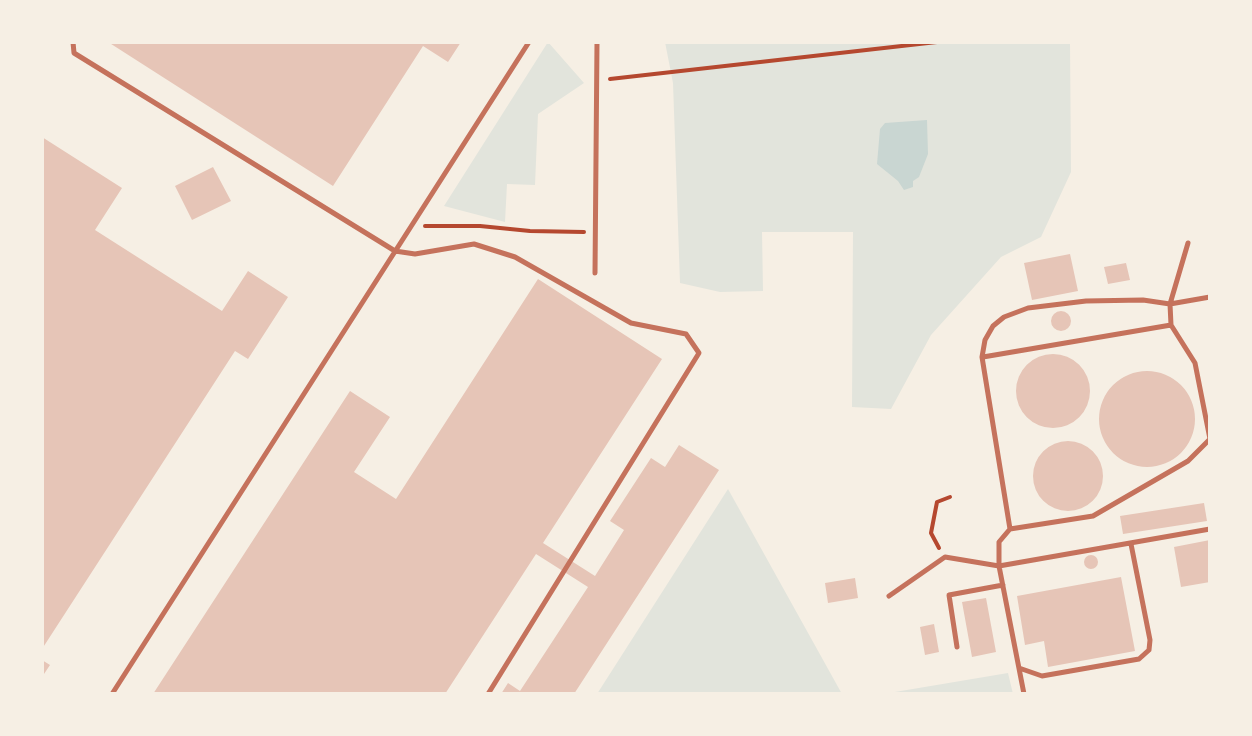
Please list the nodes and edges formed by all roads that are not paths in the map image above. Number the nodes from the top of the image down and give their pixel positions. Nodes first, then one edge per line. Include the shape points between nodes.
1 (73, 42) edge
2 (529, 42) edge
3 (597, 42) edge
4 (1188, 243) dead end
5 (395, 251) junction
6 (595, 273) dead end
7 (1210, 297) edge
8 (1170, 304) junction
9 (1171, 325) junction
10 (982, 357) junction
11 (1210, 440) edge
12 (1010, 529) junction
13 (1210, 529) edge
14 (1131, 544) junction
15 (999, 566) junction
16 (1003, 585) junction
17 (889, 596) dead end
18 (957, 647) dead end
19 (1019, 668) junction
20 (112, 694) edge
21 (488, 694) edge
22 (1024, 694) edge

1 - 5 lane via 74,53
2 - 5 lane
3 - 6 lane
4 - 8 lane
5 - 20 lane
5 - 21 lane via 415,254 474,244 515,257 631,323 686,334 699,353
7 - 8 lane
8 - 9 lane
8 - 10 lane via 1086,301 1017,311 993,326
9 - 10 lane
9 - 11 lane via 1195,363
10 - 12 lane
11 - 12 lane via 1188,461 1093,516
12 - 15 lane via 999,542
13 - 14 lane
14 - 15 lane
14 - 19 lane via 1149,650 1139,659 1042,676
15 - 16 lane
15 - 17 lane via 945,557
16 - 18 lane via 949,595
16 - 19 lane
19 - 22 lane

